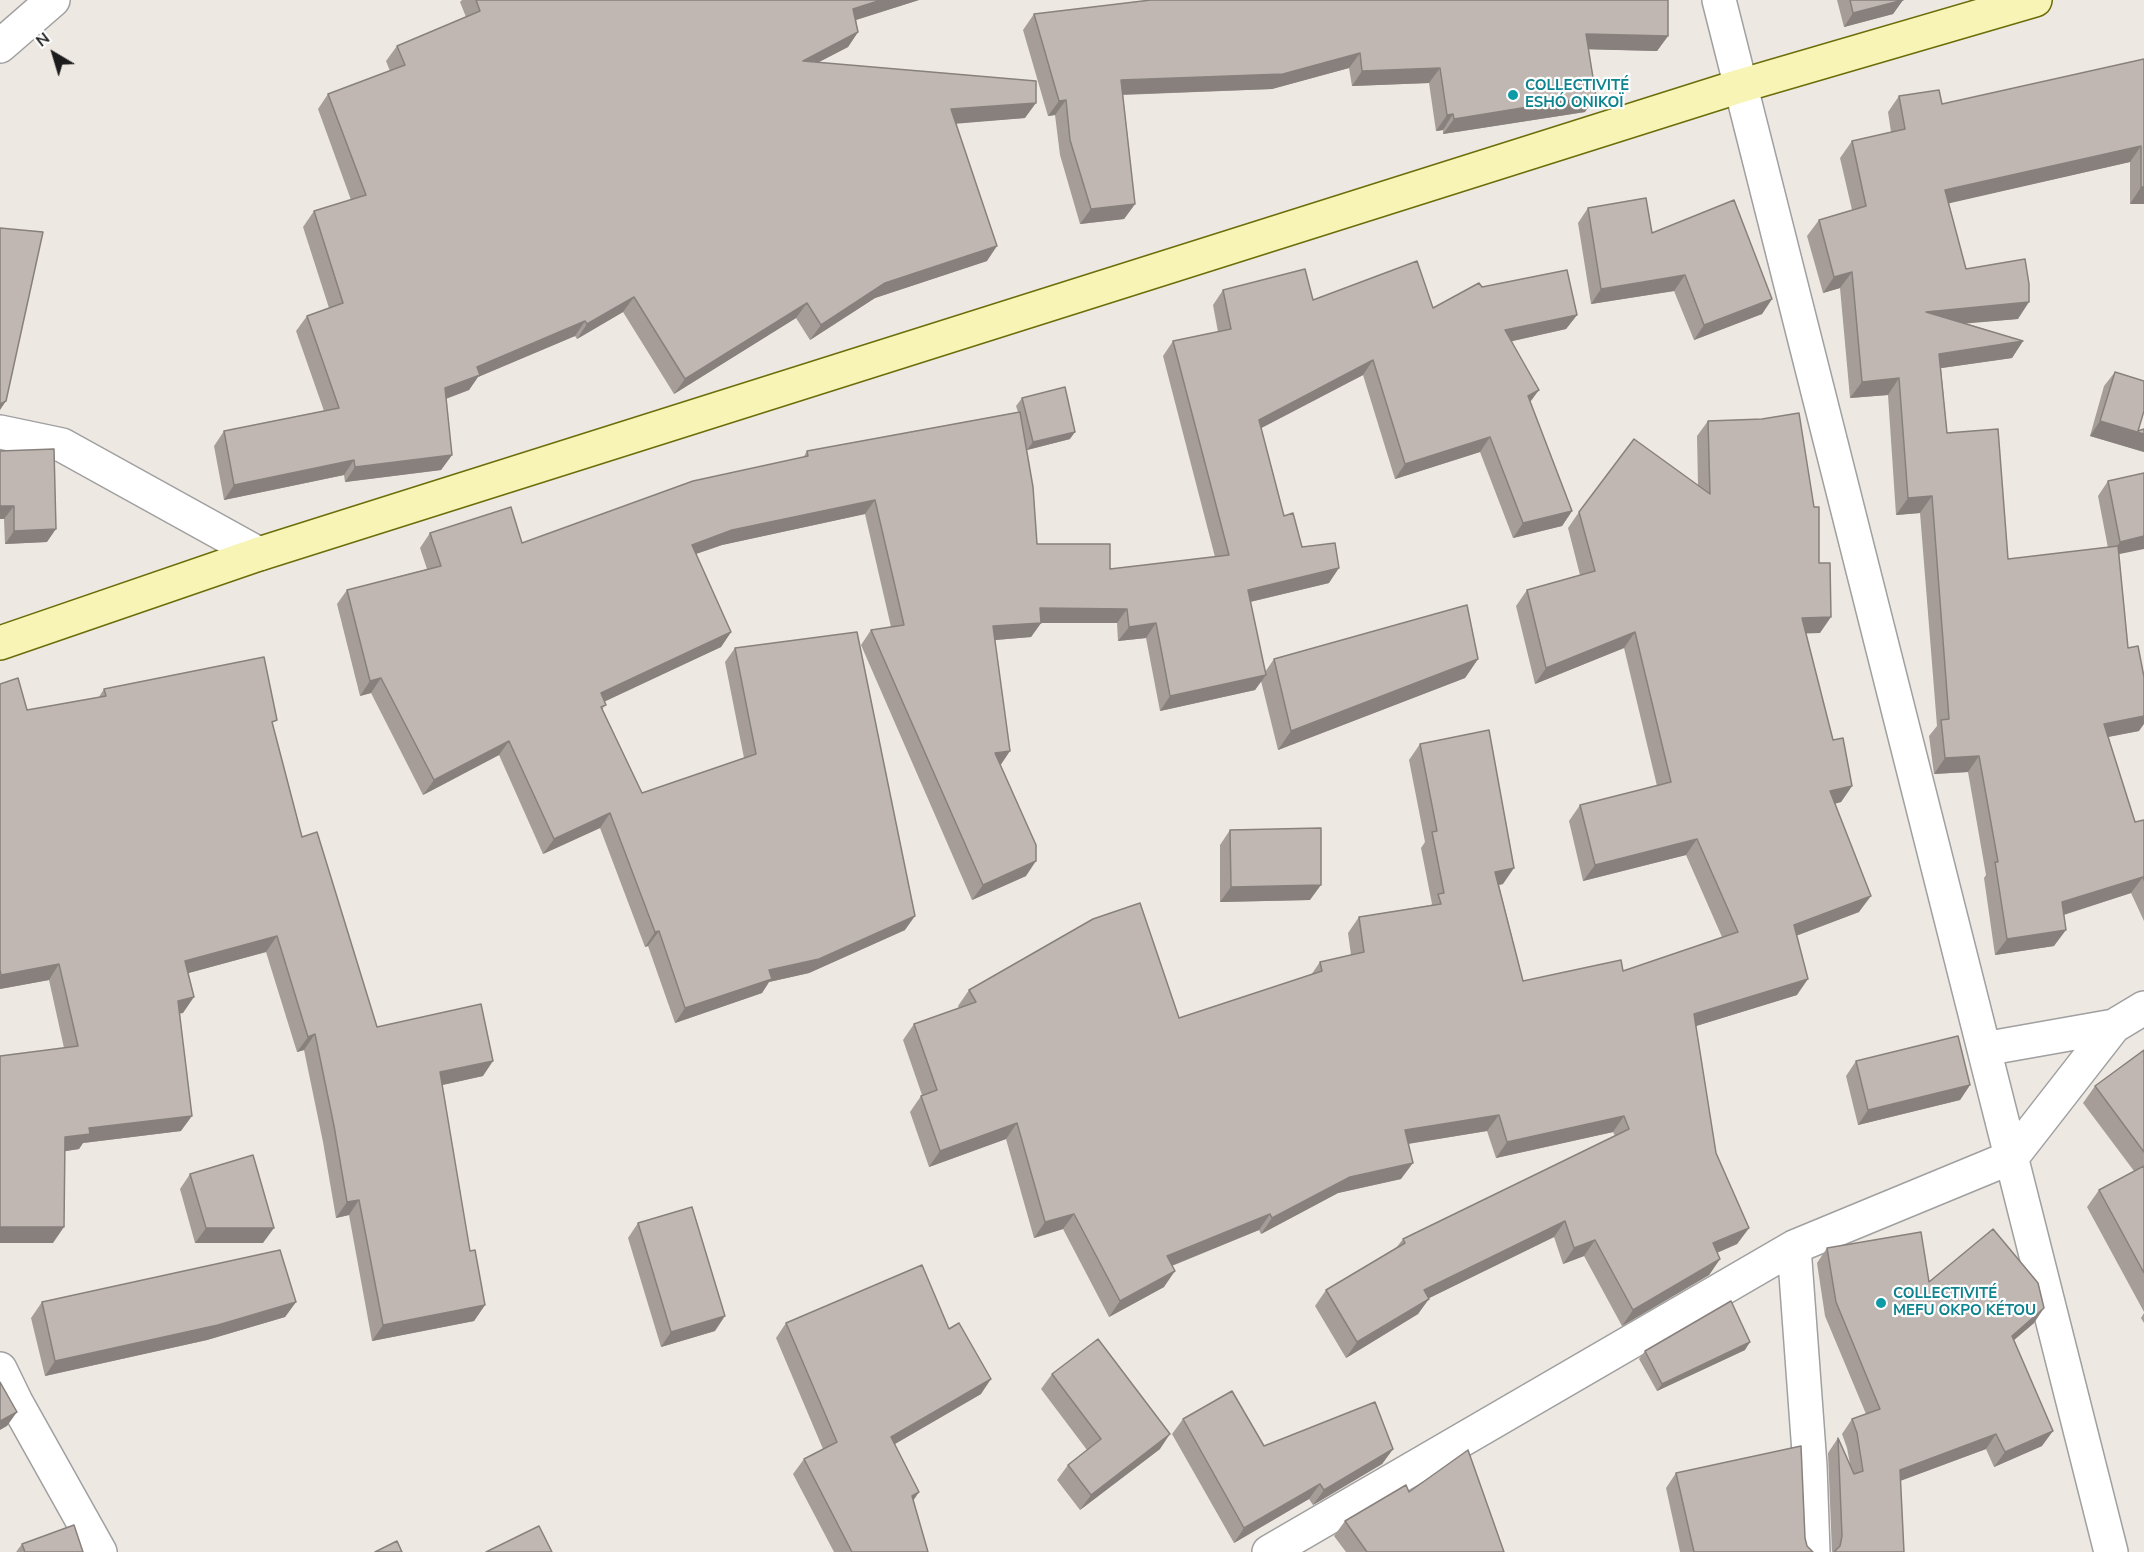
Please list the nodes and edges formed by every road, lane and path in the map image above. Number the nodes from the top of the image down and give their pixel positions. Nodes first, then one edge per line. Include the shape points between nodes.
1 (53, 0) edge
2 (1719, 0) edge
3 (2035, 0) edge
4 (0, 46) edge
5 (1740, 86) junction
6 (0, 432) edge
7 (259, 554) junction
8 (0, 643) edge
9 (2144, 1008) edge
10 (2114, 1026) junction
11 (1984, 1049) junction
12 (2012, 1157) junction
13 (1794, 1247) junction
14 (0, 1369) edge
15 (100, 1552) edge
16 (1269, 1552) edge
17 (1814, 1552) edge
18 (2111, 1552) edge

1 - 4 street
2 - 5 street
3 - 5 street
5 - 7 street
5 - 11 street
6 - 7 street via 62,445
7 - 8 street
9 - 10 street
10 - 11 street
10 - 12 street
11 - 12 street
12 - 13 street
12 - 18 street
13 - 16 street
13 - 17 street
14 - 15 street

